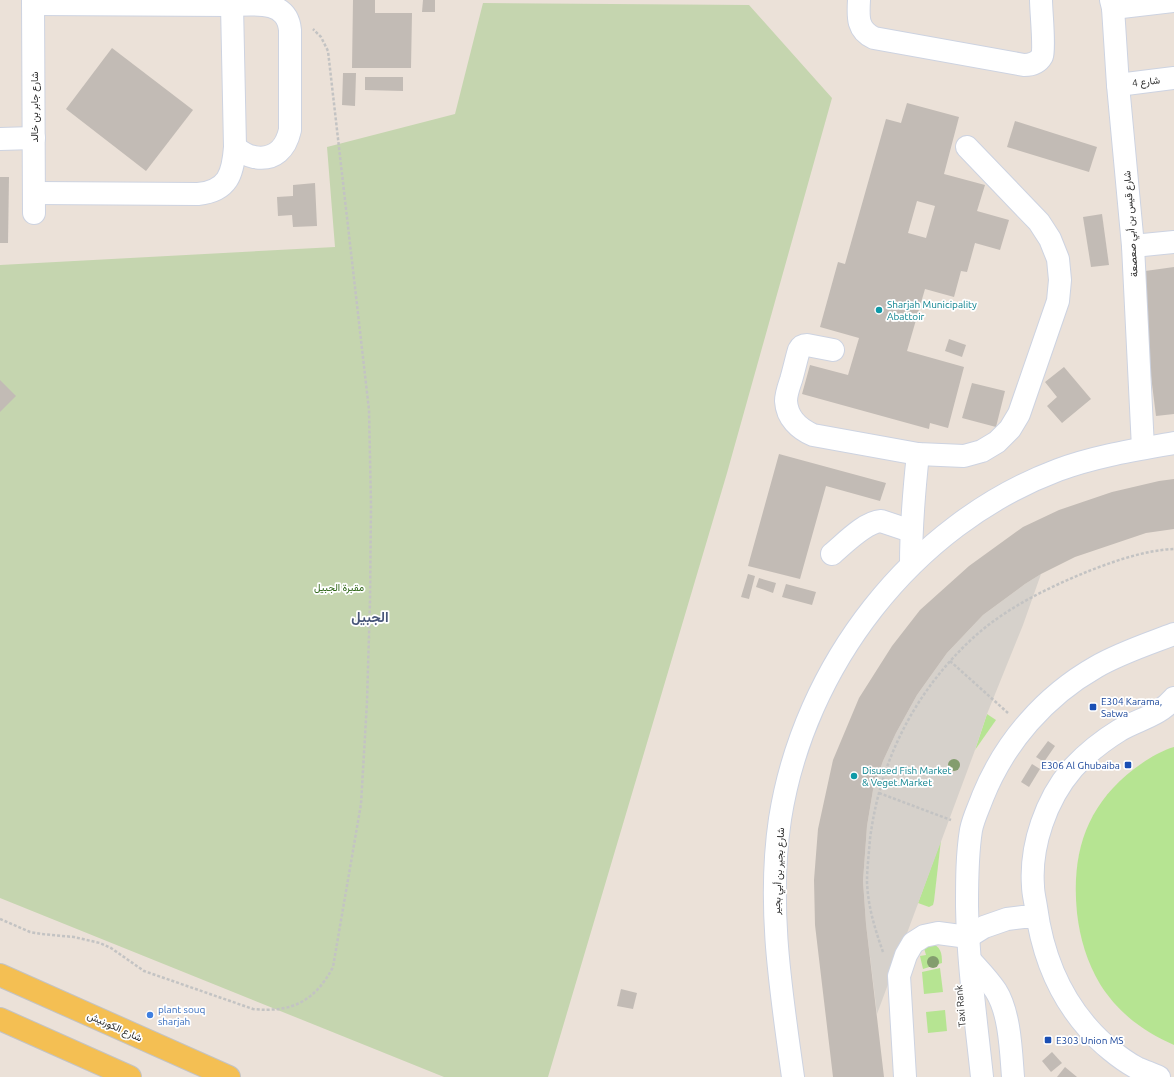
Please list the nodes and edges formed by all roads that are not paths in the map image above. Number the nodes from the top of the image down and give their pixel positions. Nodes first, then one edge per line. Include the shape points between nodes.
1 (859, 0) edge
2 (1041, 0) edge
3 (1174, 1) edge
4 (33, 2) edge
5 (1112, 4) edge
6 (232, 5) junction
7 (1174, 78) edge
8 (1118, 85) junction
9 (34, 138) junction
10 (0, 140) edge
11 (234, 147) junction
12 (967, 147) dead end
13 (1174, 242) edge
14 (1133, 246) junction
15 (833, 350) dead end
16 (1174, 443) edge
17 (1143, 448) junction
18 (918, 454) junction
19 (911, 531) junction
20 (832, 554) dead end
21 (911, 566) junction
22 (1174, 634) edge
23 (1174, 698) edge
24 (1037, 917) junction
25 (968, 937) junction
26 (977, 968) junction
27 (0, 975) edge
28 (997, 992) junction
29 (0, 1019) edge
30 (130, 1077) edge
31 (229, 1077) edge
32 (793, 1077) edge
33 (905, 1077) edge
34 (967, 1077) edge
35 (982, 1077) edge
36 (996, 1077) edge
37 (1014, 1077) edge
38 (1027, 1077) edge
39 (1159, 1077) edge

1 - 2 street via 858,15 861,26 874,38 1029,65 1038,61 1043,51
3 - 5 street
4 - 6 street
4 - 9 street, شارع جابر بن خالد
5 - 8 street, شارع قيس بن أبي صعصعة
6 - 11 street
6 - 11 street via 274,6 287,17 290,38 288,140 282,149 264,158 253,157
7 - 8 street, شارع 4
8 - 14 street, شارع قيس بن أبي صعصعة
9 - 10 street
9 - 11 street, شارع جابر بن خالد via 34,203 206,193 218,188 228,179 234,162
12 - 18 street via 1039,222 1050,239 1058,259 1058,301 1019,414 1010,429 997,442 982,451 964,456
13 - 14 street
14 - 17 street, شارع قيس بن أبي صعصعة
15 - 18 street via 803,345 799,350 786,400 791,418 797,426 813,435
16 - 17 street, شارع بجير بن أبي بجير
17 - 21 street, شارع بجير بن أبي بجير via 1107,455 1058,470 1005,494 955,527
18 - 19 street
19 - 20 street via 875,521
19 - 21 street
21 - 32 street, شارع بجير بن أبي بجير via 872,609 839,657 802,736 786,792 777,852 775,917 776,949
22 - 25 street via 1118,656 1079,678 1041,709 1009,748 987,786 972,828 967,875
23 - 24 street via 1150,717 1121,730 1095,747 1072,769 1054,795 1042,824 1034,855 1033,886
24 - 25 street via 1008,919 984,927
24 - 39 street via 1054,977 1069,1004 1110,1050 1136,1067
25 - 26 street
25 - 33 street via 938,933 924,936 913,943 906,955 898,976
25 - 34 street, Taxi Rank via 957,962
26 - 28 street
26 - 35 street
26 - 36 street via 989,1006
27 - 31 main road, شارع الكورنيش
28 - 37 street via 1007,1022
28 - 38 street via 1014,1009 1019,1019
29 - 30 main road

